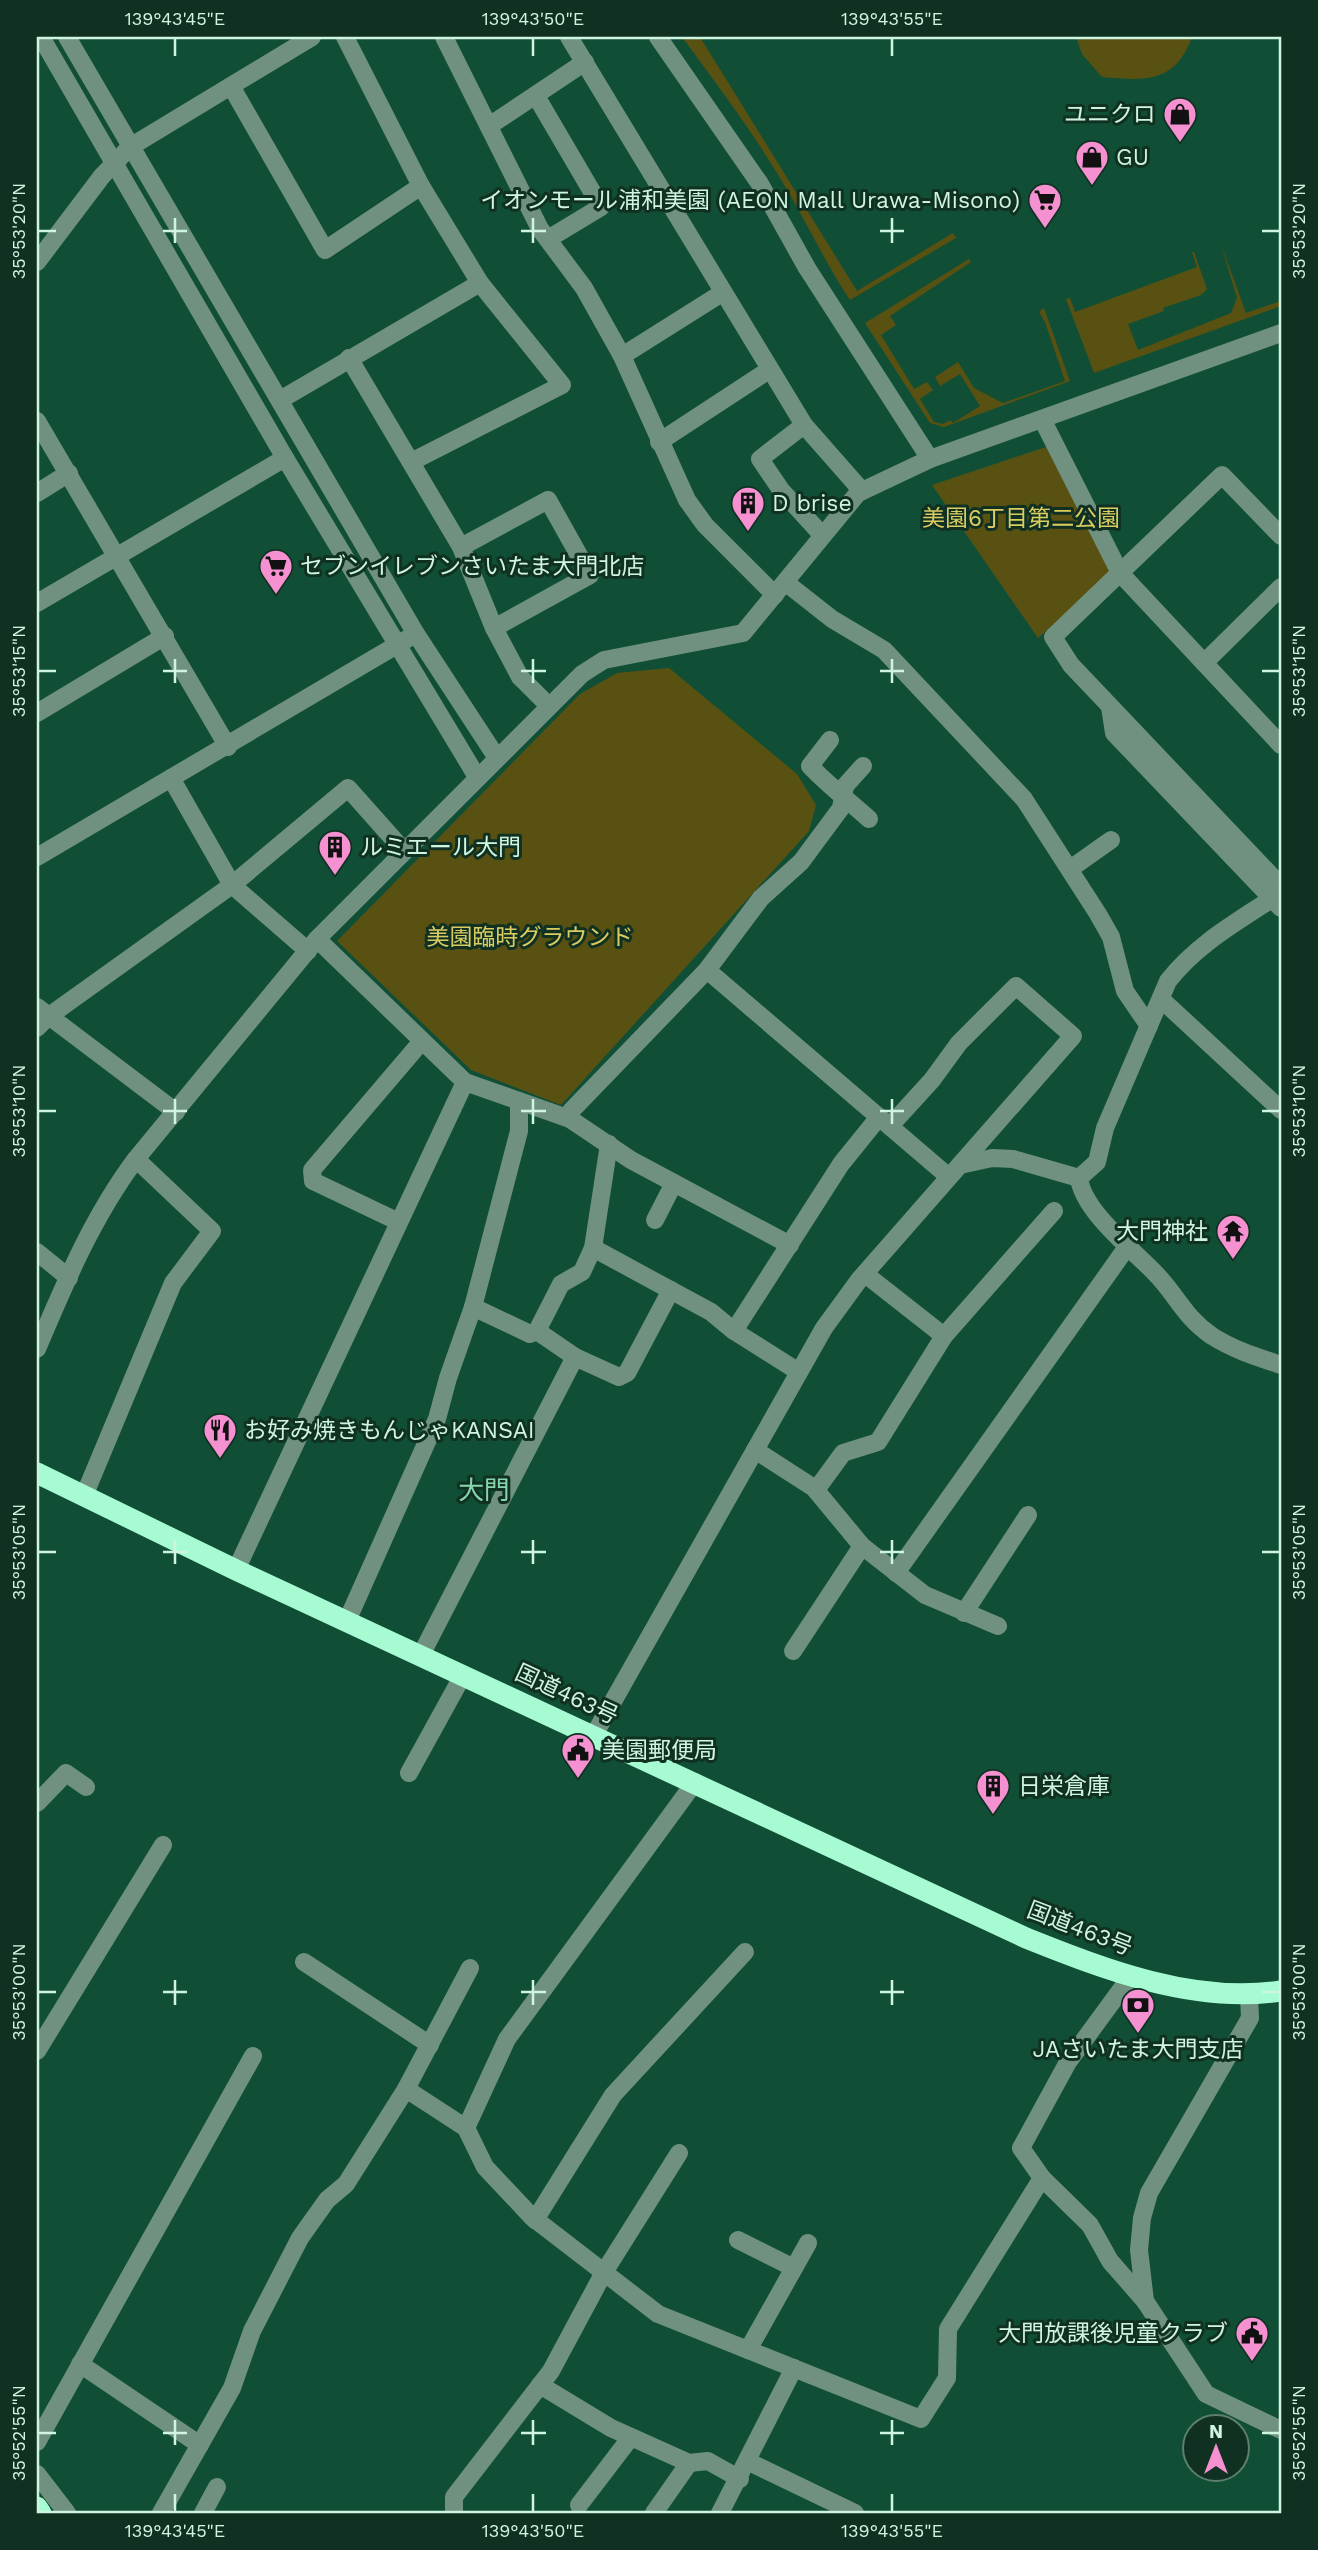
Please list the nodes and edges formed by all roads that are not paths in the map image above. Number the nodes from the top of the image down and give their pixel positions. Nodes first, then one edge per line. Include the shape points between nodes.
1 (41, 37) edge
2 (67, 37) edge
3 (312, 37) edge
4 (345, 37) edge
5 (444, 37) edge
6 (569, 37) edge
7 (658, 37) edge
8 (585, 62) junction
9 (231, 86) junction
10 (536, 96) junction
11 (489, 126) junction
12 (130, 148) junction
13 (114, 162) junction
14 (421, 186) junction
15 (548, 239) junction
16 (37, 262) edge
17 (480, 283) junction
18 (722, 293) junction
19 (1281, 333) edge
20 (622, 356) junction
21 (349, 358) junction
22 (769, 370) junction
23 (280, 400) junction
24 (1042, 419) junction
25 (37, 421) edge
26 (804, 425) junction
27 (659, 442) junction
28 (285, 458) junction
29 (930, 459) junction
30 (411, 462) junction
31 (69, 473) junction
32 (862, 491) junction
33 (37, 493) edge
34 (822, 535) junction
35 (1281, 536) edge
36 (461, 547) junction
37 (118, 554) junction
38 (1120, 573) junction
39 (1281, 587) edge
40 (780, 588) junction
41 (37, 603) edge
42 (494, 628) junction
43 (416, 634) junction
44 (164, 636) junction
45 (398, 644) junction
46 (1204, 663) junction
47 (549, 706) junction
48 (37, 713) edge
49 (830, 740) dead end
50 (1281, 745) edge
51 (228, 747) junction
52 (497, 758) junction
53 (863, 765) dead end
54 (477, 777) junction
55 (171, 778) junction
56 (844, 796) junction
57 (869, 819) dead end
58 (1111, 840) dead end
59 (404, 851) junction
60 (37, 857) edge
61 (1070, 869) junction
62 (232, 885) junction
63 (1278, 897) edge
64 (312, 945) junction
65 (707, 970) junction
66 (1161, 999) junction
67 (41, 1017) edge
68 (1149, 1026) junction
69 (422, 1041) junction
70 (465, 1082) junction
71 (519, 1101) junction
72 (1281, 1110) edge
73 (176, 1112) junction
74 (570, 1119) junction
75 (885, 1121) junction
76 (609, 1144) junction
77 (136, 1159) junction
78 (955, 1171) junction
79 (1079, 1178) junction
80 (674, 1184) junction
81 (1054, 1211) dead end
82 (655, 1220) dead end
83 (399, 1222) junction
84 (790, 1245) junction
85 (1127, 1247) junction
86 (593, 1248) junction
87 (37, 1252) edge
88 (865, 1274) junction
89 (69, 1278) junction
90 (671, 1290) junction
91 (473, 1307) junction
92 (537, 1331) junction
93 (734, 1331) junction
94 (944, 1336) junction
95 (37, 1349) edge
96 (575, 1357) junction
97 (1281, 1365) edge
98 (799, 1372) junction
99 (755, 1450) junction
100 (37, 1472) edge
101 (816, 1490) junction
102 (84, 1496) junction
103 (1028, 1514) dead end
104 (862, 1546) junction
105 (236, 1570) junction
106 (896, 1573) junction
107 (964, 1612) junction
108 (347, 1621) junction
109 (998, 1626) dead end
110 (793, 1651) dead end
111 (421, 1655) junction
112 (463, 1675) junction
113 (594, 1735) junction
114 (409, 1773) dead end
115 (695, 1782) junction
116 (86, 1787) dead end
117 (37, 1803) edge
118 (163, 1845) dead end
119 (745, 1951) dead end
120 (304, 1962) dead end
121 (470, 1968) dead end
122 (1131, 1976) junction
123 (1281, 1991) edge
124 (1250, 1996) junction
125 (430, 2045) junction
126 (37, 2051) edge
127 (253, 2056) dead end
128 (406, 2088) junction
129 (466, 2128) junction
130 (679, 2153) dead end
131 (1042, 2178) junction
132 (535, 2220) junction
133 (738, 2240) dead end
134 (808, 2243) dead end
135 (794, 2268) junction
136 (603, 2274) junction
137 (1145, 2301) junction
138 (748, 2350) junction
139 (80, 2364) junction
140 (794, 2368) junction
141 (540, 2385) junction
142 (1281, 2430) edge
143 (631, 2437) junction
144 (37, 2442) edge
145 (200, 2445) junction
146 (749, 2462) junction
147 (690, 2463) junction
148 (37, 2474) edge
149 (740, 2479) junction
150 (217, 2487) dead end
151 (579, 2505) dead end
152 (37, 2507) edge
153 (41, 2513) edge
154 (66, 2513) edge
155 (160, 2513) edge
156 (202, 2513) edge
157 (454, 2513) edge
158 (654, 2513) edge
159 (720, 2513) edge
160 (855, 2513) edge

1 - 13 street
2 - 12 street
3 - 9 street
4 - 14 street
5 - 11 street
6 - 8 street
7 - 29 street via 760,184 807,268
8 - 10 street
8 - 18 street
9 - 12 street
9 - 14 street via 325,250
10 - 11 street
10 - 15 street via 601,207
11 - 15 street
12 - 13 street
12 - 23 street
13 - 16 street
13 - 28 street
14 - 17 street
15 - 20 street via 584,288
17 - 21 street
17 - 30 street via 562,385
18 - 20 street
18 - 22 street
19 - 24 street
20 - 27 street
21 - 23 street
21 - 30 street
22 - 26 street
22 - 27 street
23 - 43 street
24 - 29 street
24 - 38 street
25 - 31 street
26 - 32 street
26 - 34 street via 760,459
27 - 40 street via 687,500 705,524
28 - 37 street
28 - 45 street
29 - 32 street
30 - 36 street
31 - 33 street
31 - 37 street
32 - 34 street
34 - 40 street
35 - 38 street via 1222,475
36 - 42 street
36 - 42 street via 548,500 590,575
37 - 41 street
37 - 44 street
38 - 46 street
38 - 63 street via 1053,637 1071,665
39 - 46 street
40 - 47 street via 743,633 604,660
40 - 61 street via 884,650 1024,799
42 - 47 street via 520,677
43 - 45 street
43 - 52 street
44 - 48 street
44 - 51 street
45 - 51 street
45 - 54 street
46 - 50 street
47 - 52 street
49 - 56 street via 810,765 834,792
51 - 55 street
52 - 54 street
53 - 56 street via 845,786
54 - 59 street
55 - 60 street
55 - 62 street
56 - 57 street
56 - 65 street via 841,808 801,862 761,898
58 - 61 street
59 - 62 street via 348,788
59 - 64 street
61 - 68 street via 1111,937 1125,991
62 - 64 street
62 - 67 street
63 - 66 street via 1184,961
64 - 69 street
64 - 73 street
65 - 74 street via 571,1111
65 - 75 street
66 - 68 street
66 - 72 street
67 - 73 street
68 - 79 street via 1105,1128 1097,1162
69 - 70 street
69 - 83 street via 312,1170 313,1181
70 - 71 street
70 - 83 street
71 - 74 street
71 - 91 street via 519,1131
73 - 77 street
74 - 76 street
75 - 78 street
75 - 78 street via 932,1080 959,1043 1016,986 1073,1036
75 - 84 street via 841,1164
76 - 80 street
76 - 86 street
77 - 89 street via 111,1192
77 - 102 street via 212,1231 173,1283
78 - 79 street via 992,1158 1013,1159
78 - 88 street
79 - 85 street via 1081,1190
80 - 82 street
80 - 84 street
81 - 94 street
83 - 105 street
84 - 93 street
85 - 97 street via 1201,1327 1245,1353
85 - 106 street
86 - 90 street
86 - 92 street via 582,1272 561,1284
87 - 89 street
88 - 94 street
88 - 98 street via 824,1328
89 - 95 street
90 - 93 street
90 - 96 street via 627,1373 619,1377
91 - 92 street via 530,1334
91 - 108 street via 428,1443
92 - 96 street
93 - 98 street
94 - 101 street via 878,1442 843,1453
96 - 111 street
98 - 99 street
99 - 101 street
99 - 113 street
100 - 102 highway, 国道463号
101 - 104 street
102 - 105 highway, 国道463号
103 - 107 street
104 - 106 street
104 - 110 street
105 - 108 highway, 国道463号
106 - 107 street via 935,1602
107 - 109 street
108 - 111 highway, 国道463号
111 - 112 highway, 国道463号
112 - 113 highway, 国道463号
112 - 114 street
113 - 115 highway, 国道463号
115 - 122 highway, 国道463号 via 1026,1938
115 - 129 street via 507,2039
116 - 117 street via 66,1773
118 - 126 street
119 - 132 street via 613,2095
120 - 125 street
121 - 125 street
122 - 124 highway, 国道463号
122 - 131 street via 1068,2063 1021,2148
123 - 124 highway, 国道463号
124 - 137 street via 1250,2018 1149,2193 1139,2250
125 - 128 street
127 - 139 street
128 - 129 street
128 - 145 street via 346,2184 327,2200 293,2250 252,2331 232,2388
129 - 132 street via 485,2167
130 - 136 street
131 - 137 street via 1090,2225 1110,2261
131 - 140 street via 948,2329 947,2378 921,2419
132 - 136 street
133 - 135 street
134 - 135 street
135 - 138 street
136 - 138 street via 658,2314
136 - 141 street
137 - 142 street via 1206,2394
138 - 140 street
139 - 144 street
139 - 145 street
140 - 146 street
141 - 143 street
141 - 157 street via 454,2497
143 - 147 street
143 - 151 street
145 - 155 street
146 - 149 street
146 - 160 street
147 - 149 street via 708,2461
147 - 158 street
148 - 154 street
149 - 159 street
150 - 156 street
152 - 153 highway

